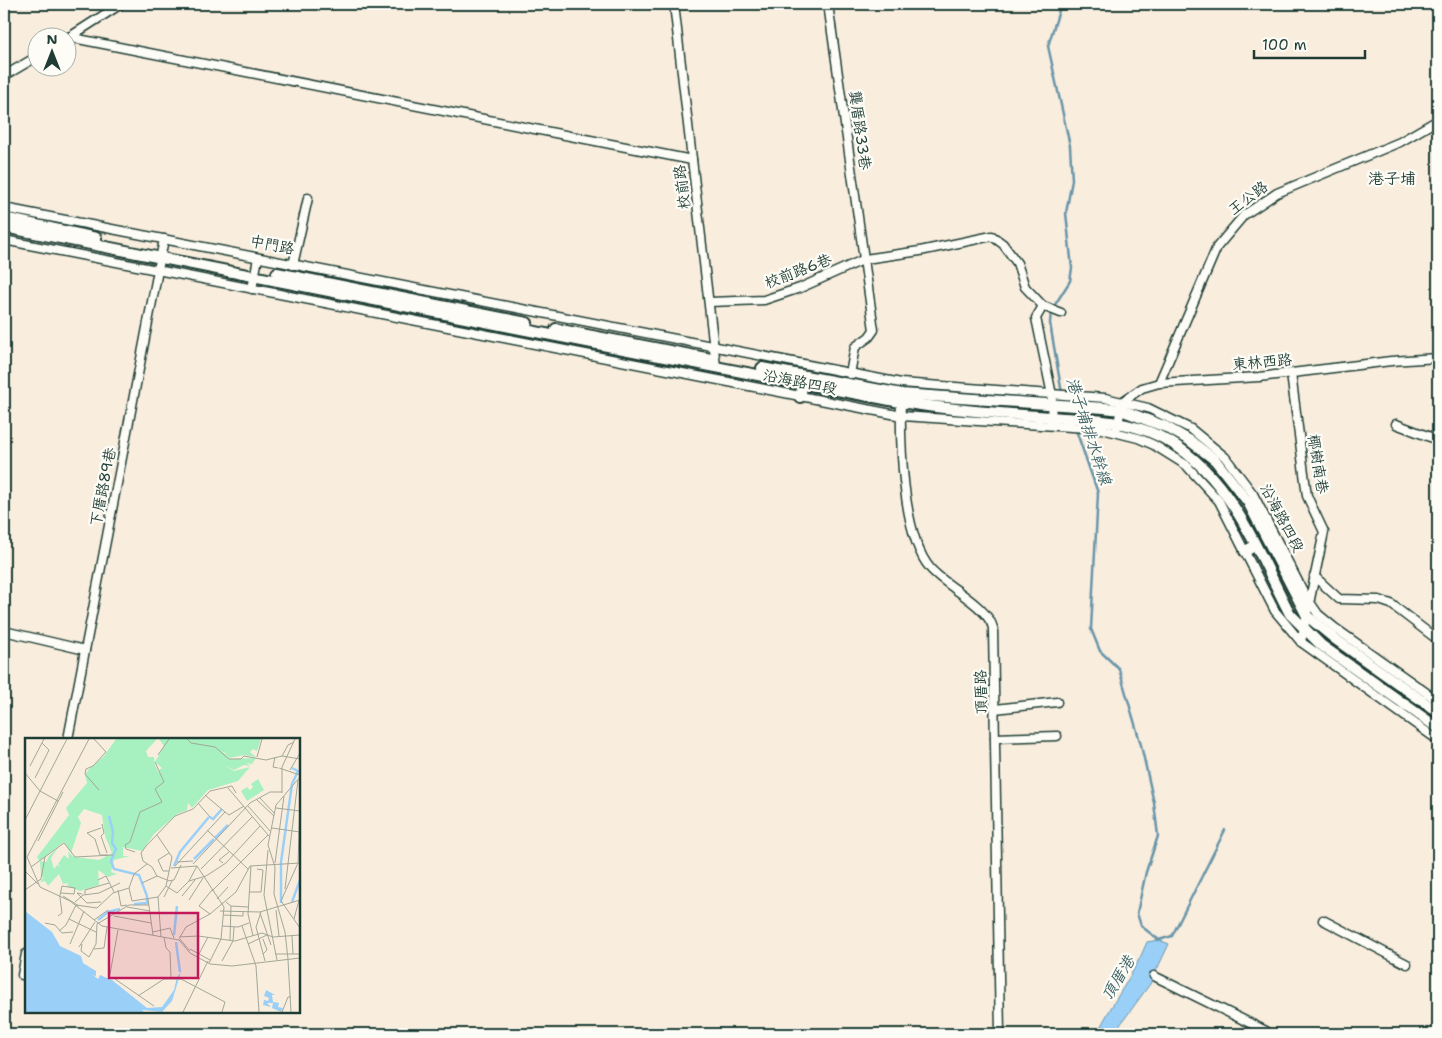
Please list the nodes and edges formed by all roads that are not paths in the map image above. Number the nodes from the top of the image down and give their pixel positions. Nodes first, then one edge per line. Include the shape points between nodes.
1 (121, 4) edge
2 (674, 4) edge
3 (828, 4) edge
4 (78, 31) edge
5 (78, 39) edge
6 (28, 62) edge
7 (4, 76) edge
8 (1438, 120) edge
9 (692, 160) junction
10 (308, 198) dead end
11 (4, 208) edge
12 (4, 218) edge
13 (4, 227) edge
14 (4, 240) edge
15 (164, 240) junction
16 (162, 254) junction
17 (258, 258) junction
18 (864, 259) junction
19 (293, 265) junction
20 (158, 270) junction
21 (256, 272) junction
22 (252, 289) junction
23 (484, 302) junction
24 (709, 302) junction
25 (1043, 306) junction
26 (534, 312) joint
27 (1059, 312) dead end
28 (481, 317) junction
29 (479, 334) junction
30 (715, 348) junction
31 (1438, 358) edge
32 (716, 363) junction
33 (850, 374) junction
34 (1291, 374) junction
35 (803, 383) junction
36 (1159, 383) junction
37 (901, 393) junction
38 (800, 397) junction
39 (1055, 400) junction
40 (1122, 406) junction
41 (902, 416) junction
42 (1051, 422) junction
43 (1066, 423) junction
44 (1396, 424) dead end
45 (1117, 427) junction
46 (1438, 440) edge
47 (1250, 549) junction
48 (1314, 576) junction
49 (1310, 602) junction
50 (1307, 616) junction
51 (1303, 628) junction
52 (4, 631) edge
53 (1438, 640) edge
54 (1301, 642) junction
55 (85, 650) junction
56 (1438, 701) edge
57 (1057, 702) dead end
58 (995, 709) junction
59 (1438, 712) edge
60 (1438, 728) edge
61 (1057, 736) dead end
62 (68, 738) edge
63 (995, 738) junction
64 (1438, 740) edge
65 (1323, 920) dead end
66 (25, 959) edge
67 (1408, 964) dead end
68 (22, 975) dead end
69 (1154, 976) dead end
70 (1266, 1031) dead end
71 (1000, 1034) edge

1 - 4 street
2 - 9 street, 校前路
3 - 18 street, 龔厝路33巷
5 - 9 street
6 - 7 street
8 - 36 street, 王公路 via 1400,142 1277,193 1244,215 1217,247
9 - 24 street, 校前路
10 - 19 street
11 - 15 street, 中門路
12 - 16 main road
13 - 16 main road
14 - 20 street
15 - 16 street, 下厝路89巷
15 - 17 street, 中門路
16 - 20 street, 下厝路89巷
16 - 21 main road
17 - 19 street, 中門路
17 - 21 street
18 - 24 street, 校前路6巷 via 800,288 764,300
18 - 25 street, 校前路6巷 via 992,236 1003,244 1017,263 1025,287
18 - 33 street, 龔厝路33巷 via 874,330 855,347
19 - 23 street, 中門路
20 - 22 street
20 - 55 street, 下厝路89巷
21 - 22 street
21 - 28 main road
22 - 29 street
23 - 26 street, 中門路
23 - 28 street
24 - 30 street, 校前路
25 - 27 street
25 - 39 street via 1036,318
26 - 30 street, 沿海路四段
28 - 29 street
28 - 32 main road, 沿海路四段
29 - 38 street, 沿海路四段
30 - 32 street, 校前路
30 - 33 street, 沿海路四段
31 - 34 street, 東林西路
32 - 35 main road, 沿海路四段
32 - 37 main road, 沿海路四段
33 - 37 street, 沿海路四段
34 - 36 street, 東林西路
34 - 48 street, 椰樹南巷 via 1307,496 1324,532
35 - 37 main road, 沿海路四段
35 - 38 main road
36 - 40 street, 東林西路 via 1142,388
37 - 39 main road, 沿海路四段
37 - 41 street, 頂厝路
37 - 42 main road, 沿海路四段
38 - 41 street, 沿海路四段
39 - 40 main road, 沿海路四段
39 - 42 street
40 - 45 street
40 - 49 street, 沿海路四段 via 1148,408 1177,421 1225,458 1253,494
40 - 50 main road, 沿海路四段 via 1189,440 1215,460 1248,502
41 - 42 street, 沿海路四段
41 - 58 street, 頂厝路 via 910,522 930,569 992,622
42 - 43 main road
43 - 45 street via 1083,428
43 - 45 main road via 1078,418
44 - 46 street
45 - 47 main road via 1139,427 1161,437 1201,464 1230,499
47 - 51 main road via 1290,614
47 - 54 street via 1275,611
48 - 49 street, 椰樹南巷
48 - 53 street via 1339,599 1379,600 1391,604
49 - 50 street, 椰樹南巷
49 - 56 street, 沿海路四段 via 1318,614 1335,628
50 - 51 street, 椰樹南巷
50 - 59 main road, 沿海路四段
51 - 54 street, 椰樹南巷
51 - 60 main road via 1321,645
52 - 55 street
54 - 64 street
55 - 62 street, 下厝路89巷
57 - 58 street
58 - 63 street, 頂厝路
61 - 63 street
63 - 71 street, 頂厝路
65 - 67 street
66 - 68 street
69 - 70 street

